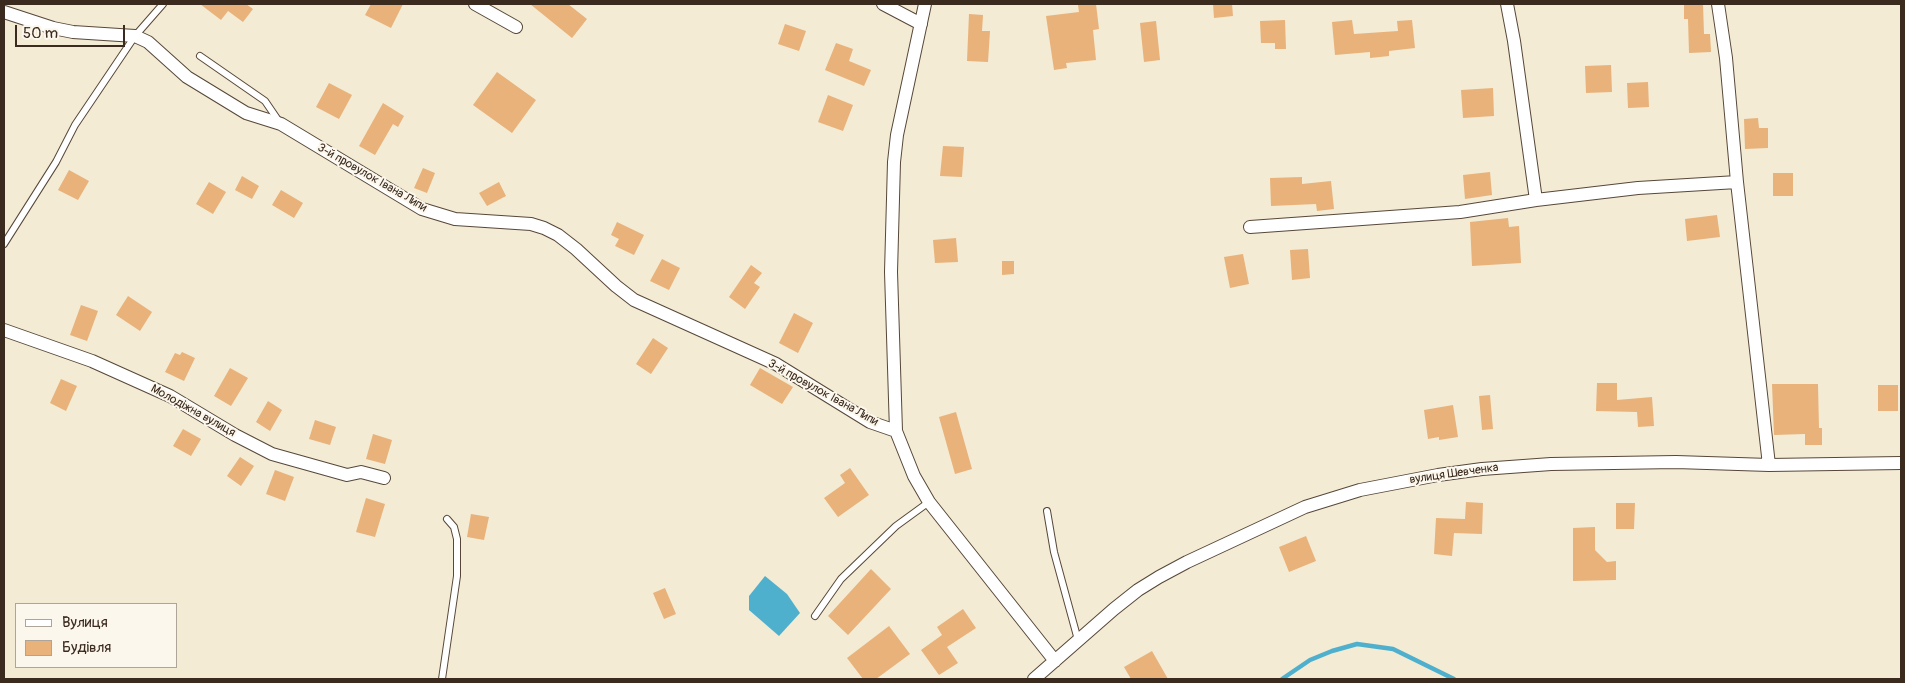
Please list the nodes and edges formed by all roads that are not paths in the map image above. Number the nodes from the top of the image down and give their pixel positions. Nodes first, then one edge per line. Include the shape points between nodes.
1 (163, 4) edge
2 (475, 4) edge
3 (883, 4) edge
4 (925, 4) edge
5 (1507, 4) edge
6 (1718, 4) edge
7 (4, 12) edge
8 (921, 24) junction
9 (516, 27) dead end
10 (135, 36) junction
11 (200, 56) dead end
12 (281, 124) junction
13 (1737, 182) junction
14 (1536, 200) junction
15 (1250, 227) dead end
16 (4, 244) edge
17 (4, 330) edge
18 (896, 431) junction
19 (1901, 463) edge
20 (1769, 465) junction
21 (384, 478) dead end
22 (928, 502) junction
23 (1047, 511) dead end
24 (447, 519) dead end
25 (814, 616) dead end
26 (1078, 640) junction
27 (1055, 661) junction
28 (442, 679) edge
29 (1036, 679) edge

1 - 10 lane
2 - 9 street
3 - 8 street
4 - 8 street
5 - 14 street
6 - 13 street
7 - 10 street, 3-й провулок Івана Липи via 73,32
8 - 18 street via 896,135 894,162 891,272
10 - 12 street, 3-й провулок Івана Липи via 148,42 187,77 246,113
10 - 16 lane via 75,125 56,162
11 - 12 lane via 265,101
12 - 18 street, 3-й провулок Івана Липи via 422,209 456,220 531,224 544,228 576,249 634,300 776,364 870,422
13 - 14 street via 1638,188
13 - 20 street
14 - 15 street via 1460,212
17 - 21 street, Молодіжна вулиця via 92,361 170,396 272,454 347,476 360,472
18 - 22 street
19 - 20 street, вулиця Шевченка
20 - 26 street, вулиця Шевченка via 1676,462 1551,464 1438,475 1360,490 1305,507 1188,562 1138,590
22 - 25 lane via 896,526 841,579
22 - 27 street
23 - 26 lane via 1054,552
24 - 28 lane via 454,526 457,539 458,576
26 - 27 street, вулиця Шевченка
27 - 29 street, вулиця Шевченка

